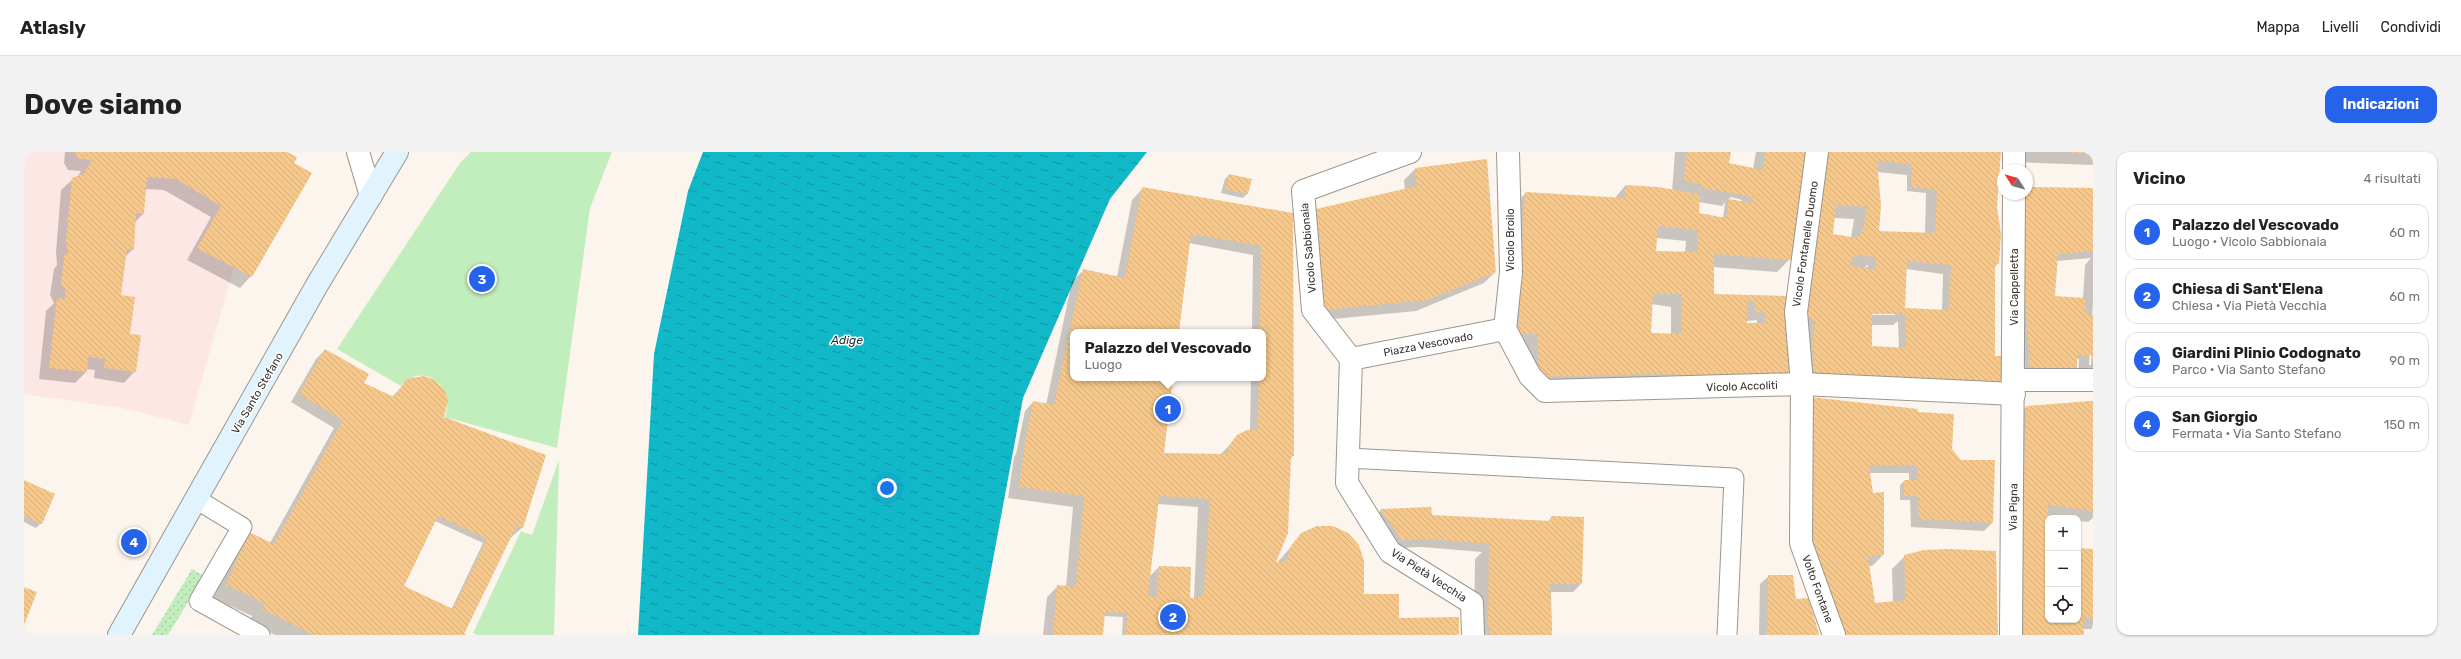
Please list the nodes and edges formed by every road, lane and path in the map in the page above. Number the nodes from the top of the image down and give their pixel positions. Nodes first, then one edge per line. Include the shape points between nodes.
1 (358, 152) edge
2 (397, 152) edge
3 (1410, 152) edge
4 (1508, 152) edge
5 (1817, 152) edge
6 (2014, 152) edge
7 (2014, 164) edge
8 (370, 196) junction
9 (2014, 200) edge
10 (1505, 329) junction
11 (1351, 359) junction
12 (2093, 380) edge
13 (1802, 384) junction
14 (2014, 387) junction
15 (1348, 458) junction
16 (196, 499) junction
17 (1801, 543) joint
18 (119, 635) edge
19 (260, 635) edge
20 (1473, 635) edge
21 (1727, 635) edge
22 (1834, 635) edge
23 (2011, 635) edge

1 - 8 street
2 - 8 main road, Via Santo Stefano
3 - 11 street, Vicolo Sabbionaia via 1303,191 1313,310
4 - 10 street, Vicolo Broilo via 1511,272
5 - 13 street, Vicolo Fontanelle Duomo via 1796,312
6 - 7 street
8 - 16 main road, Via Santo Stefano
9 - 14 street, Via Cappelletta
10 - 11 street, Piazza Vescovado
10 - 13 street, Vicolo Accoliti via 1530,376 1545,391
11 - 15 street, Via Pietà Vecchia
12 - 14 street, Vicolo Accoliti
13 - 14 street, Vicolo Accoliti
13 - 17 street, Vicolo Fontanelle Duomo
14 - 23 street, Via Pigna
15 - 20 street, Via Pietà Vecchia via 1347,483 1390,552 1472,603
15 - 21 lane via 1734,478
16 - 18 main road, Via Santo Stefano
16 - 19 lane via 242,527 199,602
17 - 22 street, Volto Fontane

